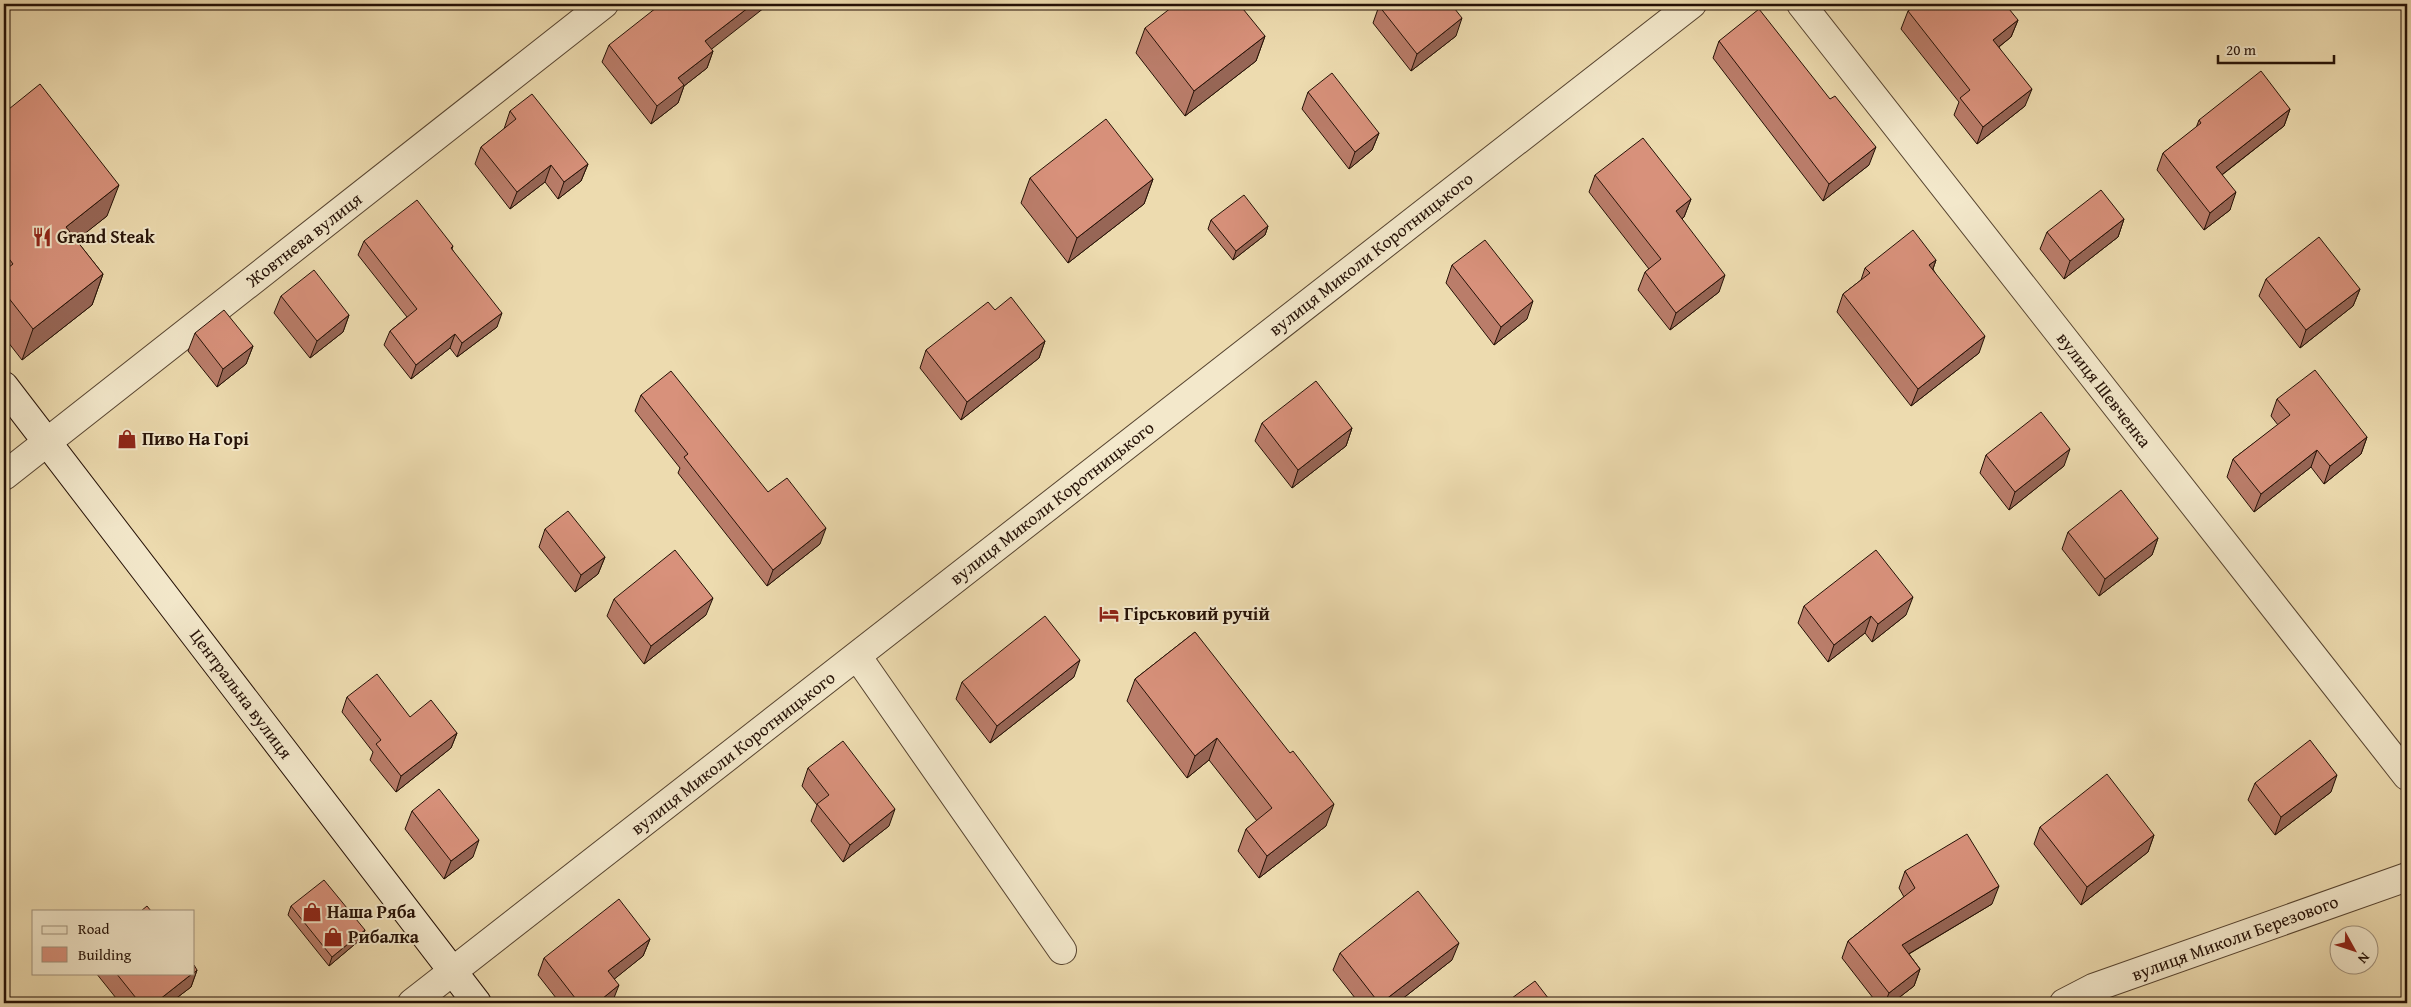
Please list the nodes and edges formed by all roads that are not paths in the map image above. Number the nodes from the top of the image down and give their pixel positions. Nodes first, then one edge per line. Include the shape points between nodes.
1 (604, 4) edge
2 (1692, 4) edge
3 (1801, 4) edge
4 (4, 386) edge
5 (48, 442) junction
6 (4, 476) edge
7 (857, 656) junction
8 (2407, 776) edge
9 (2407, 877) edge
10 (1062, 950) dead end
11 (452, 972) junction
12 (412, 1003) edge
13 (477, 1003) edge
14 (2064, 1003) edge

1 - 5 street, Жовтнева вулиця
2 - 7 street, вулиця Миколи Коротницького
3 - 8 street, вулиця Шевченка
4 - 5 street, Центральна вулиця
5 - 6 street, Жовтнева вулиця
5 - 11 street, Центральна вулиця
7 - 10 street
7 - 11 street, вулиця Миколи Коротницького
9 - 14 street, вулиця Миколи Березового via 2093,988
11 - 12 street, вулиця Миколи Коротницького
11 - 13 street, Центральна вулиця

